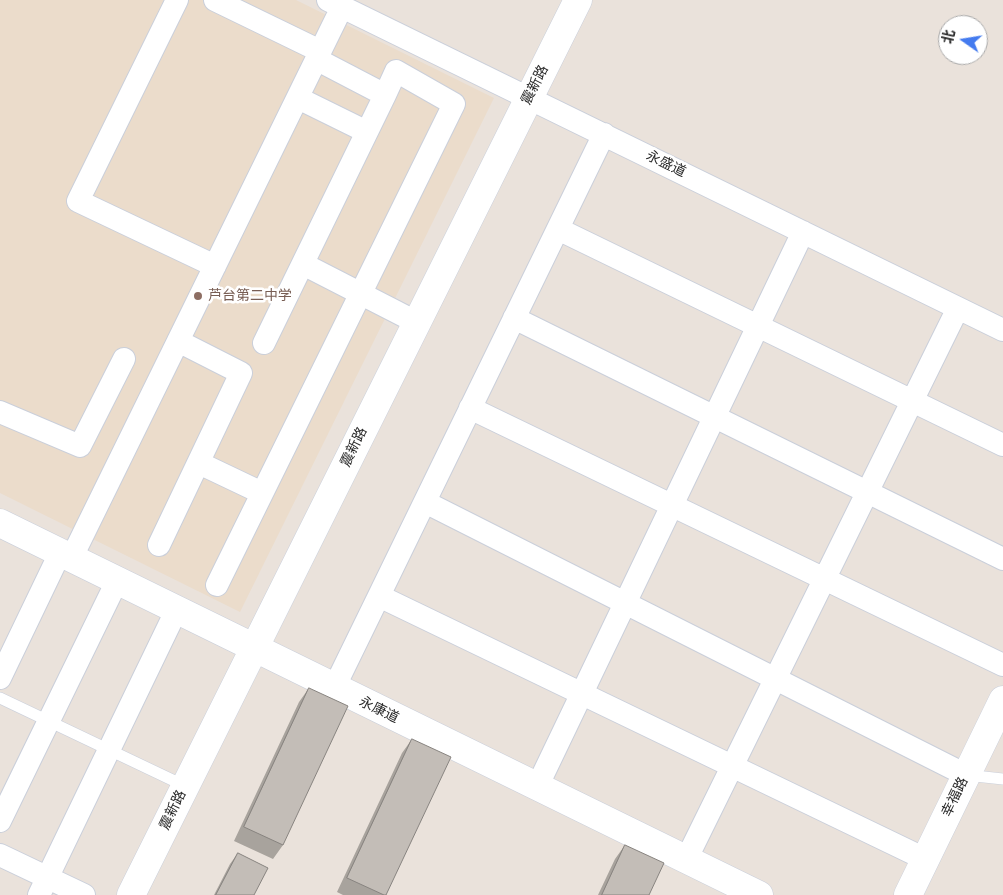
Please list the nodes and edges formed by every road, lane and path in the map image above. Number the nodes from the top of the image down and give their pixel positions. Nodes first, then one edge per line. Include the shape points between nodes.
1 (177, 0) edge
2 (215, 0) edge
3 (578, 0) edge
4 (335, 3) edge
5 (318, 55) junction
6 (385, 95) junction
7 (529, 97) junction
8 (298, 98) junction
9 (367, 132) junction
10 (604, 134) junction
11 (558, 229) junction
12 (803, 232) junction
13 (303, 264) junction
14 (215, 266) junction
15 (360, 294) junction
16 (958, 308) junction
17 (514, 318) junction
18 (416, 322) junction
19 (758, 326) junction
20 (1003, 330) edge
21 (178, 341) junction
22 (264, 342) dead end
23 (124, 359) dead end
24 (912, 401) junction
25 (470, 408) junction
26 (0, 412) edge
27 (714, 417) junction
28 (1003, 445) edge
29 (199, 463) junction
30 (868, 492) junction
31 (262, 493) junction
32 (425, 502) junction
33 (672, 506) junction
34 (0, 524) edge
35 (160, 545) dead end
36 (66, 556) junction
37 (1003, 559) edge
38 (824, 579) junction
39 (116, 581) junction
40 (217, 585) dead end
41 (379, 596) junction
42 (625, 603) junction
43 (176, 611) junction
44 (254, 649) junction
45 (1003, 665) edge
46 (0, 678) edge
47 (775, 678) junction
48 (334, 688) junction
49 (582, 694) junction
50 (0, 698) edge
51 (1003, 700) edge
52 (49, 721) junction
53 (109, 750) junction
54 (732, 766) junction
55 (966, 775) junction
56 (1003, 779) edge
57 (185, 786) junction
58 (537, 787) junction
59 (0, 821) edge
60 (0, 855) edge
61 (925, 859) junction
62 (686, 860) junction
63 (43, 886) edge
64 (84, 895) edge
65 (131, 895) edge
66 (759, 895) edge
67 (908, 895) edge

1 - 14 street via 78,201
2 - 5 street
3 - 7 street, 震新路
4 - 5 street
4 - 7 street, 永盛道
5 - 6 street
5 - 8 street
6 - 9 street
6 - 15 street via 396,71 454,104
7 - 10 street, 永盛道
7 - 18 street, 震新路
8 - 9 street
8 - 14 street
9 - 13 street
10 - 11 street
10 - 12 street, 永盛道
11 - 17 street
11 - 19 street
12 - 16 street, 永盛道
12 - 19 street
13 - 15 street
13 - 22 street
14 - 21 street
15 - 18 street
15 - 31 street
16 - 20 street, 永盛道
16 - 24 street
17 - 25 street
17 - 27 street
18 - 44 street, 震新路
19 - 24 street
19 - 27 street
21 - 29 street via 241,373
21 - 36 street
23 - 26 street via 80,446
24 - 28 street
24 - 30 street
25 - 32 street
25 - 33 street
27 - 30 street
27 - 33 street
29 - 31 street
29 - 35 street
30 - 37 street
30 - 38 street
31 - 40 street
32 - 41 street
32 - 42 street
33 - 38 street
33 - 42 street
34 - 36 street, 永康道
36 - 39 street, 永康道
36 - 46 street
38 - 45 street
38 - 47 street
39 - 43 street, 永康道
39 - 52 street
41 - 48 street
41 - 49 street
42 - 47 street
42 - 49 street
43 - 44 street, 永康道
43 - 53 street
44 - 48 street, 永康道
44 - 57 street, 震新路
47 - 54 street
47 - 55 street
48 - 58 street, 永康道
49 - 54 street
49 - 58 street
50 - 52 lane
51 - 55 street, 幸福路
52 - 53 lane
52 - 59 street
53 - 57 lane
53 - 63 street
54 - 61 street
54 - 62 street
55 - 56 lane
55 - 61 street, 幸福路
57 - 65 street, 震新路
58 - 62 street, 永康道
60 - 63 street
61 - 67 street, 幸福路
62 - 66 street, 永康道
63 - 64 street

